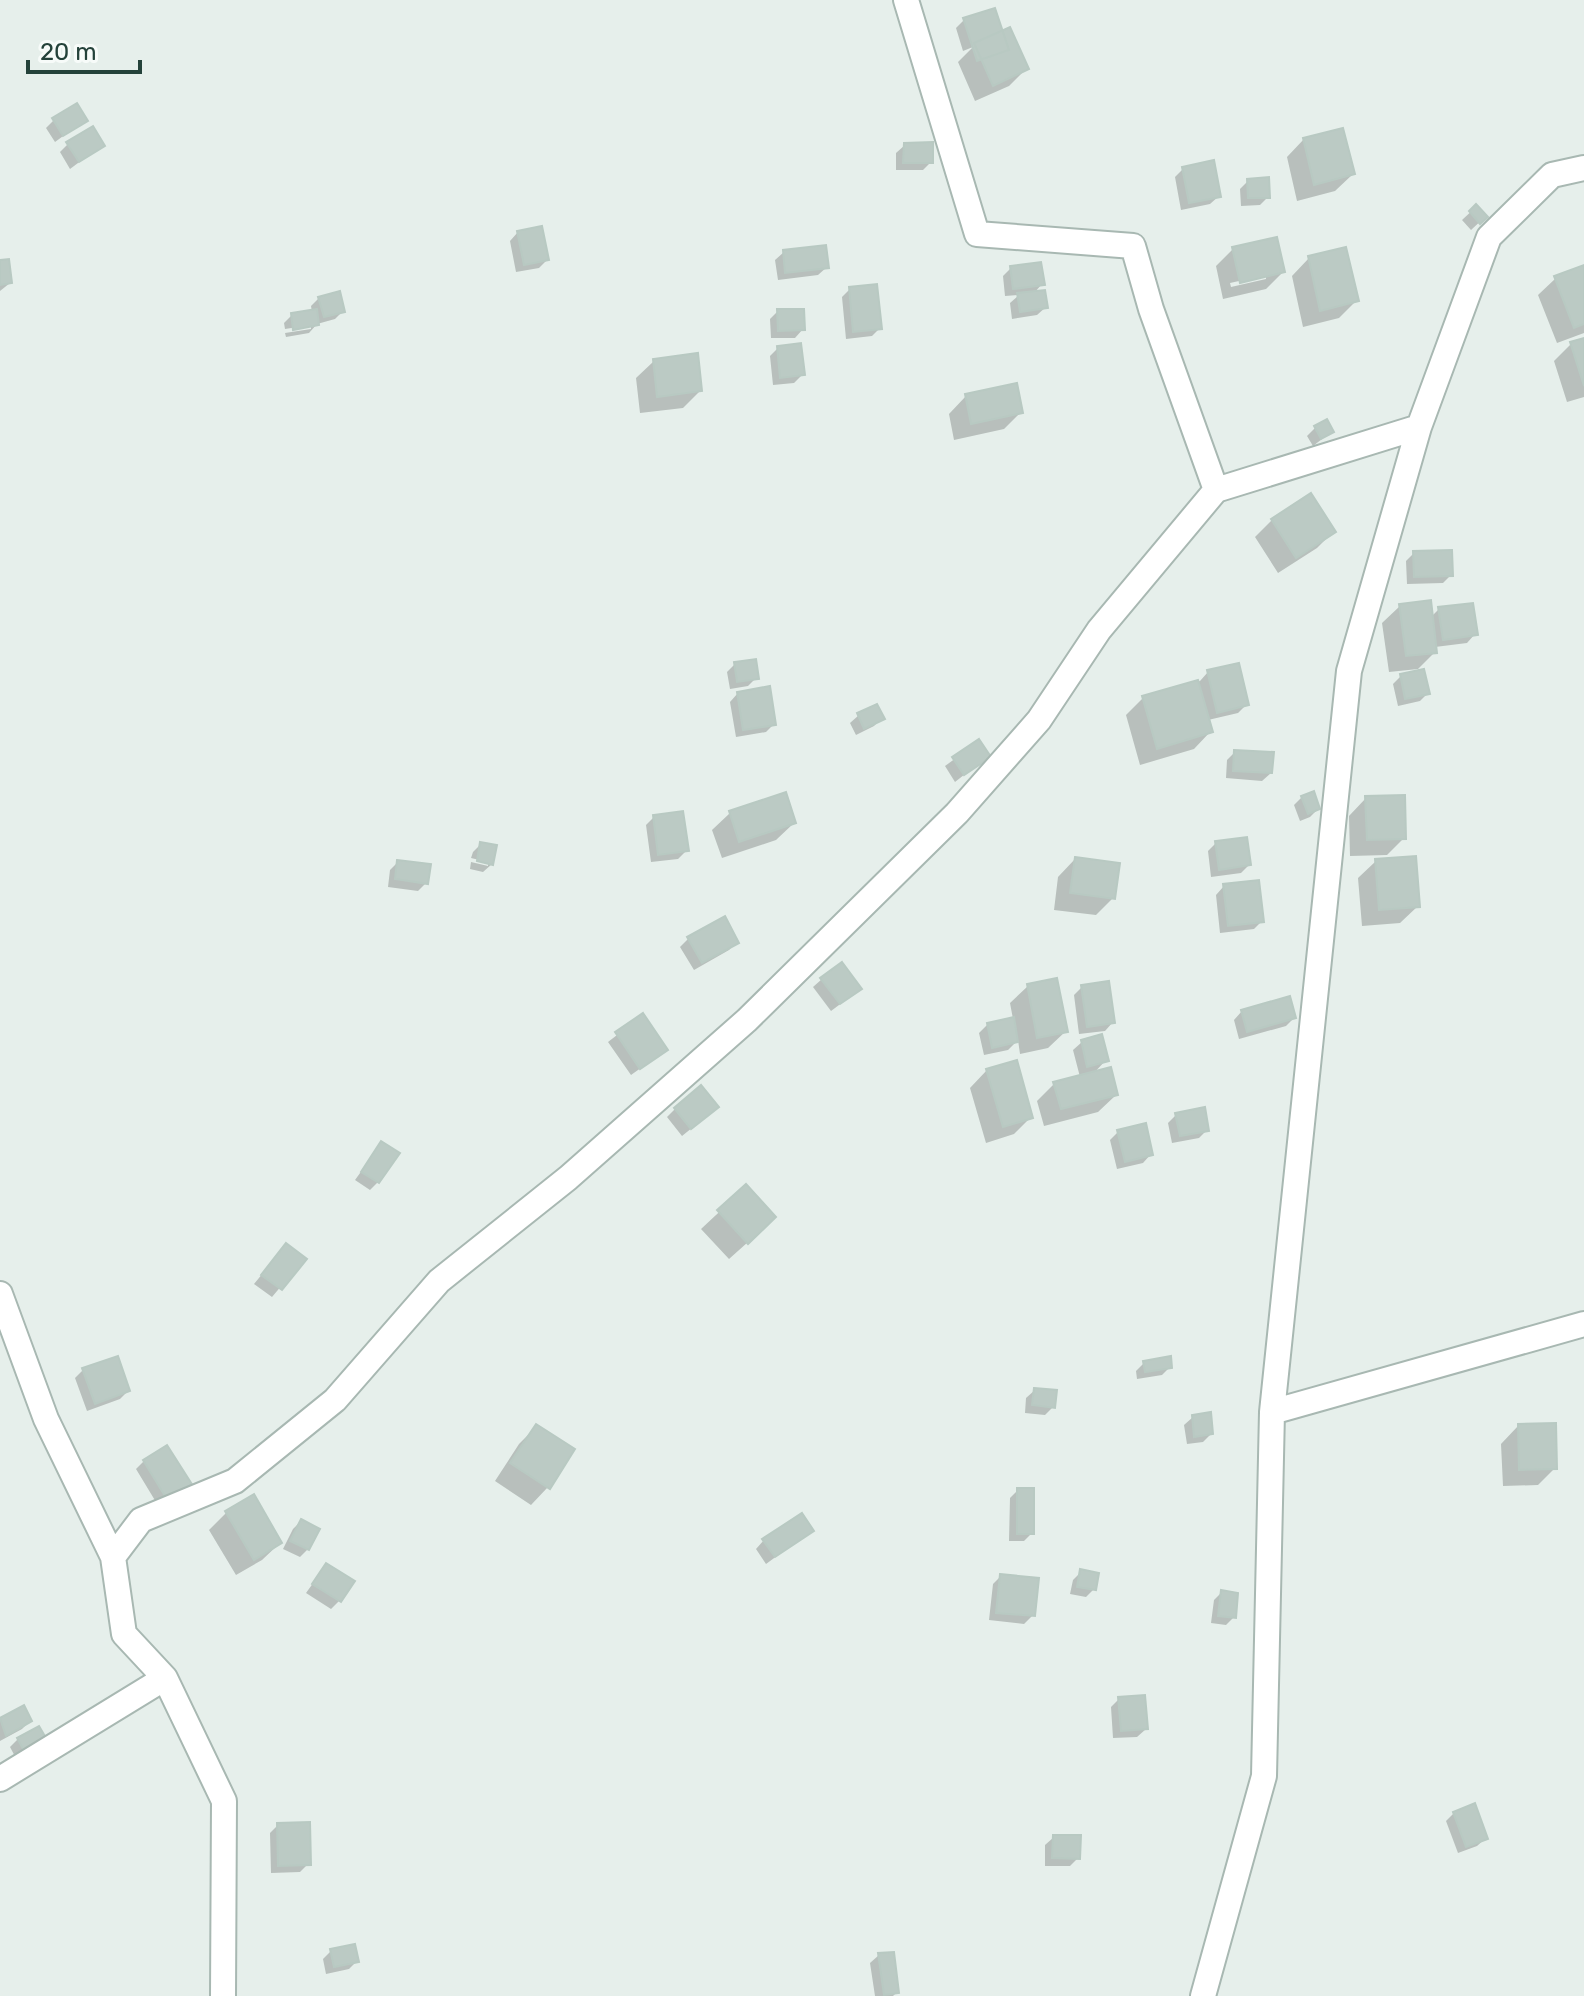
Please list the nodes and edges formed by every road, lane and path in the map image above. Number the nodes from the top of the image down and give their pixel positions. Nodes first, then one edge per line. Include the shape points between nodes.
1 (906, 0) edge
2 (1584, 168) edge
3 (1419, 427) junction
4 (1216, 490) junction
5 (0, 1294) edge
6 (1584, 1324) edge
7 (1272, 1412) junction
8 (113, 1557) junction
9 (165, 1678) junction
10 (0, 1779) edge
11 (223, 1996) edge
12 (1203, 1996) edge

1 - 4 street via 977,234 1133,246
2 - 3 street via 1552,175 1489,237
3 - 4 street
3 - 7 street via 1349,671
4 - 8 street via 1099,630 1029,732 957,813 747,1020 568,1178 439,1281 335,1400 235,1481 141,1520
5 - 8 street via 46,1419
6 - 7 street
7 - 12 street via 1264,1776
8 - 9 street via 124,1634
9 - 10 street
9 - 11 street via 224,1801

